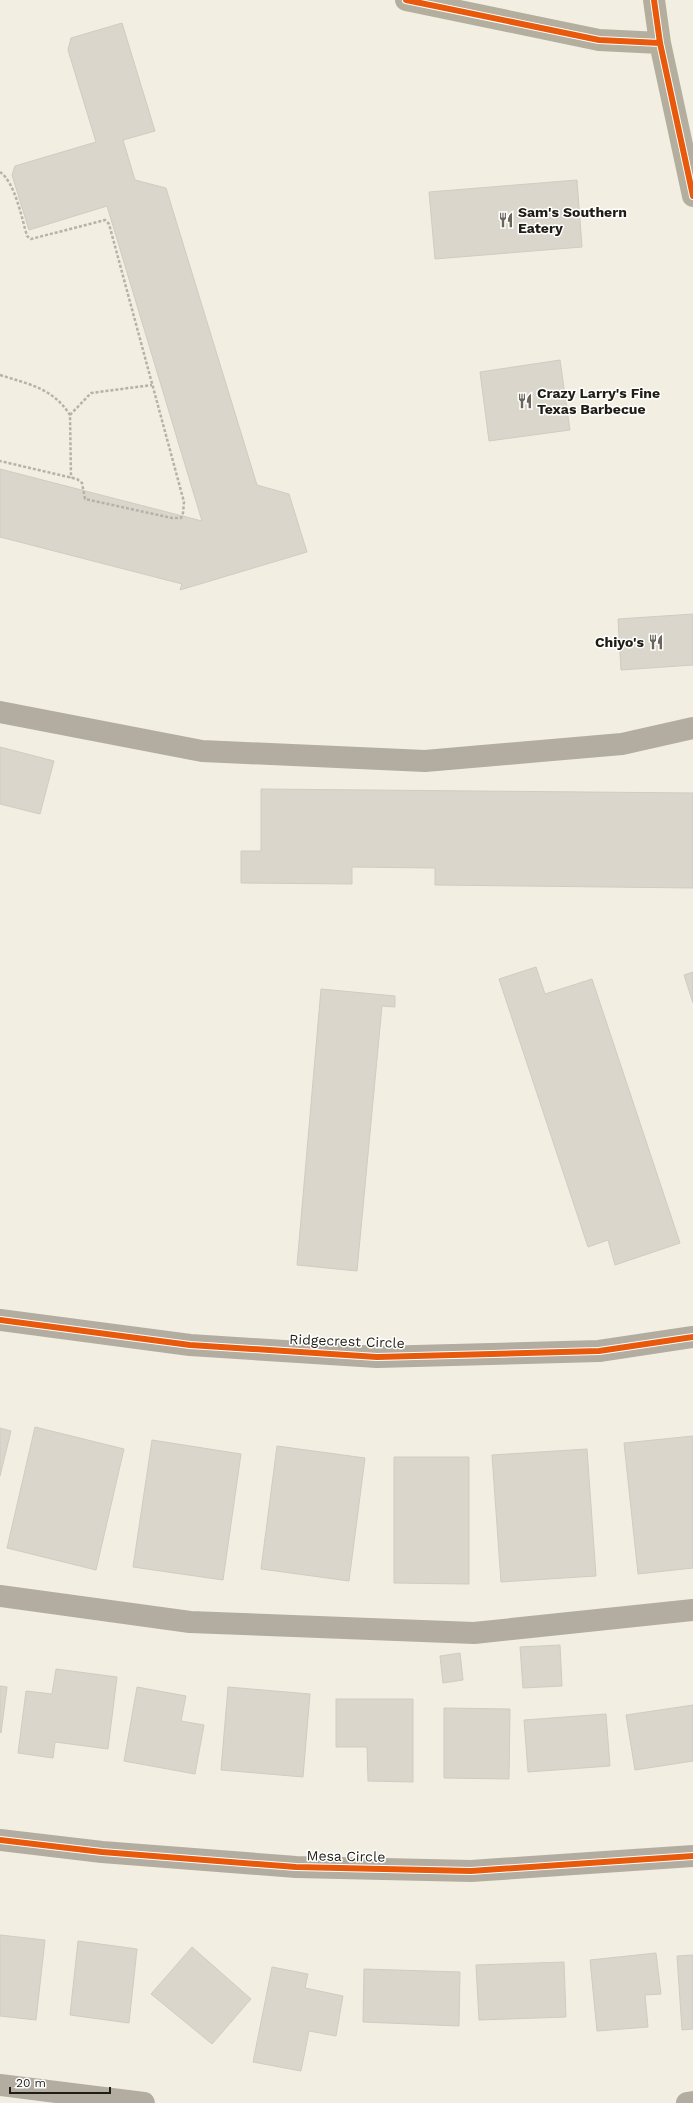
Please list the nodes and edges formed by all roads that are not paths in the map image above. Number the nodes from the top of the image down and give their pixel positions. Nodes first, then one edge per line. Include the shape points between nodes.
1 (406, 0) edge
2 (654, 0) edge
3 (660, 43) junction
4 (693, 196) edge
5 (0, 712) edge
6 (693, 728) edge
7 (0, 1320) edge
8 (693, 1337) edge
9 (0, 1596) edge
10 (693, 1610) edge
11 (0, 1840) edge
12 (693, 1856) edge
13 (0, 2085) edge
14 (693, 2102) edge
15 (144, 2103) edge
16 (687, 2103) edge

1 - 3 main road via 599,40
2 - 3 main road
3 - 4 main road
5 - 6 street via 202,752 425,761 622,744
7 - 8 street, Ridgecrest Circle via 190,1345 377,1357 599,1351
9 - 10 street via 190,1622 474,1633
11 - 12 street, Mesa Circle via 102,1852 304,1867 471,1871
13 - 15 street
14 - 16 street

